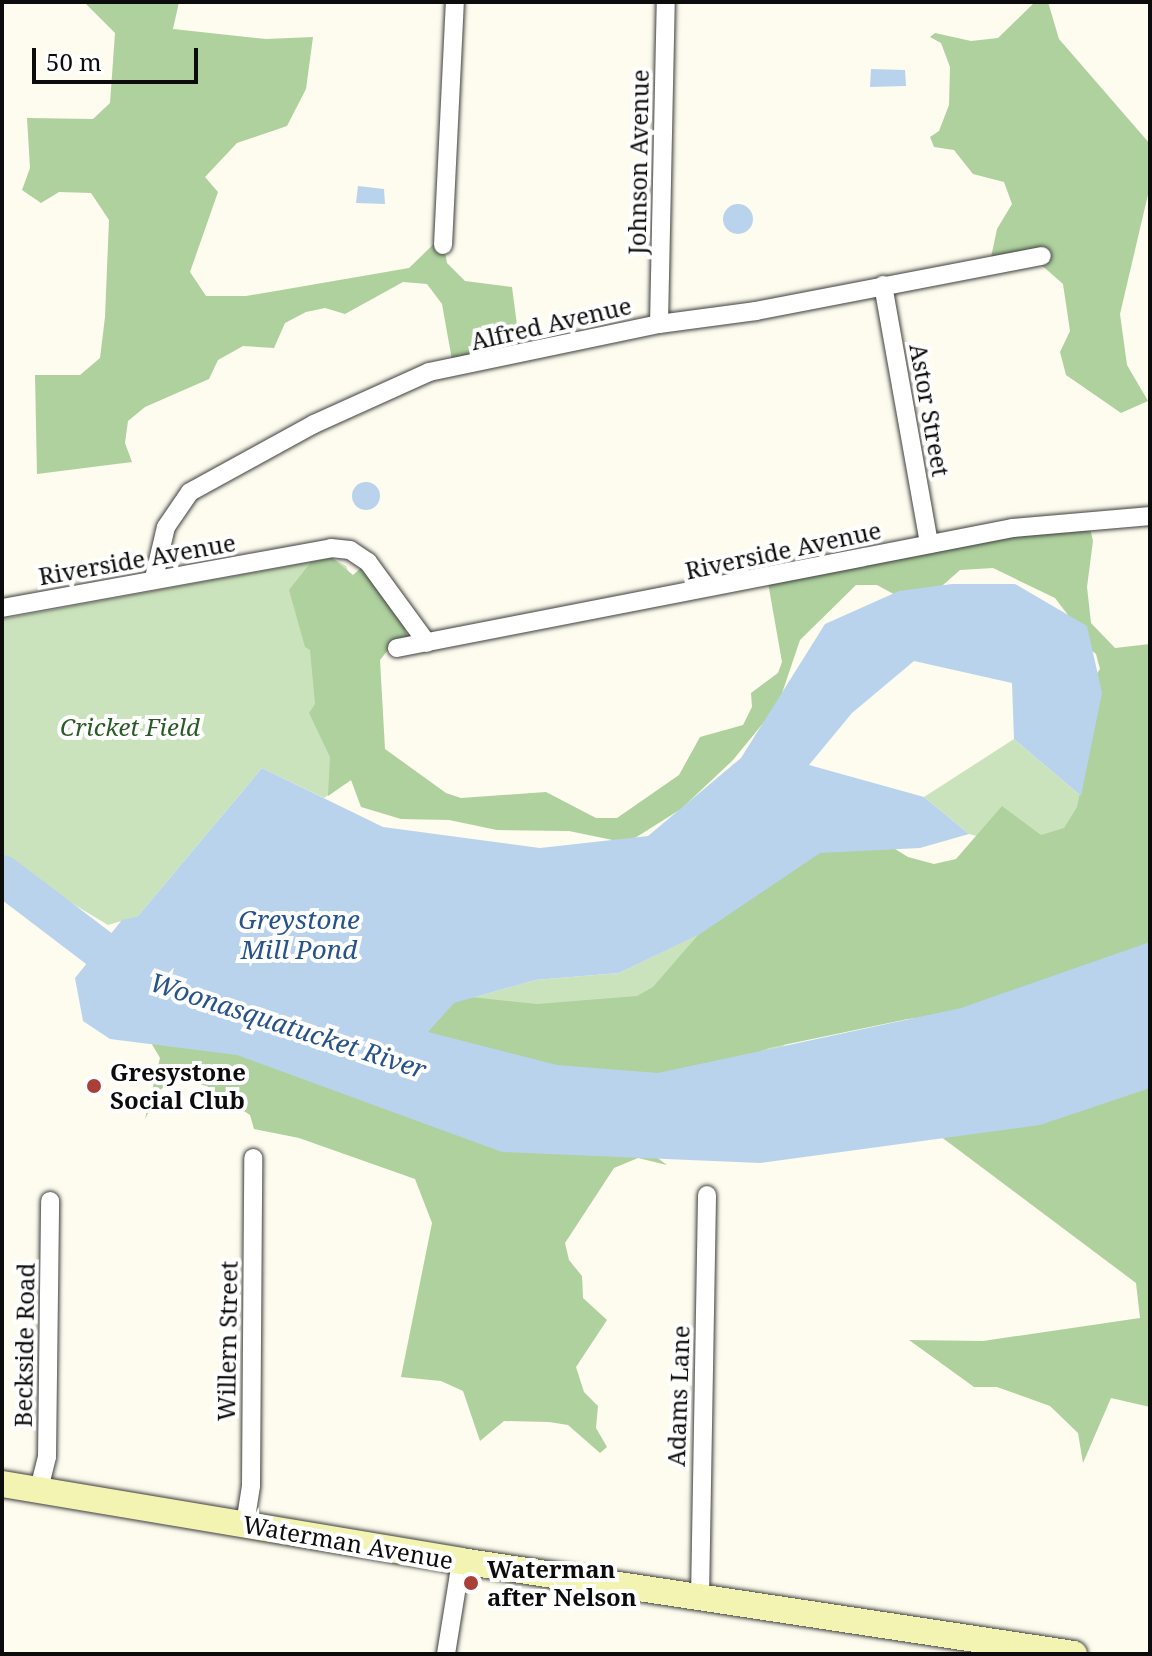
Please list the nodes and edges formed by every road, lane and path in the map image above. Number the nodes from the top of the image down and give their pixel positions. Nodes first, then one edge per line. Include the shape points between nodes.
1 (455, 2) edge
2 (666, 2) edge
3 (443, 245) dead end
4 (1042, 256) dead end
5 (883, 285) junction
6 (659, 324) junction
7 (1150, 516) edge
8 (929, 544) junction
9 (154, 578) junction
10 (2, 608) edge
11 (427, 643) junction
12 (397, 648) dead end
13 (253, 1158) dead end
14 (707, 1195) dead end
15 (50, 1201) dead end
16 (2, 1484) edge
17 (39, 1489) junction
18 (245, 1524) junction
19 (461, 1561) junction
20 (700, 1598) junction
21 (446, 1654) edge
22 (1074, 1654) edge

1 - 3 street
2 - 6 street, Johnson Avenue
4 - 5 street, Alfred Avenue
5 - 6 street, Alfred Avenue
5 - 8 street, Astor Street
6 - 9 street, Alfred Avenue via 429,372 302,430 190,492 166,527
7 - 8 street, Riverside Avenue via 1026,526
8 - 11 street, Riverside Avenue
9 - 10 street, Riverside Avenue
9 - 11 street, Riverside Avenue via 331,548 350,550 368,562
11 - 12 street, Riverside Avenue
13 - 18 street, Willern Street via 251,1485
14 - 20 street, Adams Lane
15 - 17 street, Beckside Road via 47,1457
16 - 17 main road, Waterman Avenue
17 - 18 main road, Waterman Avenue
18 - 19 main road, Waterman Avenue
19 - 20 main road, Waterman Avenue
19 - 21 street
20 - 22 main road, Waterman Avenue

